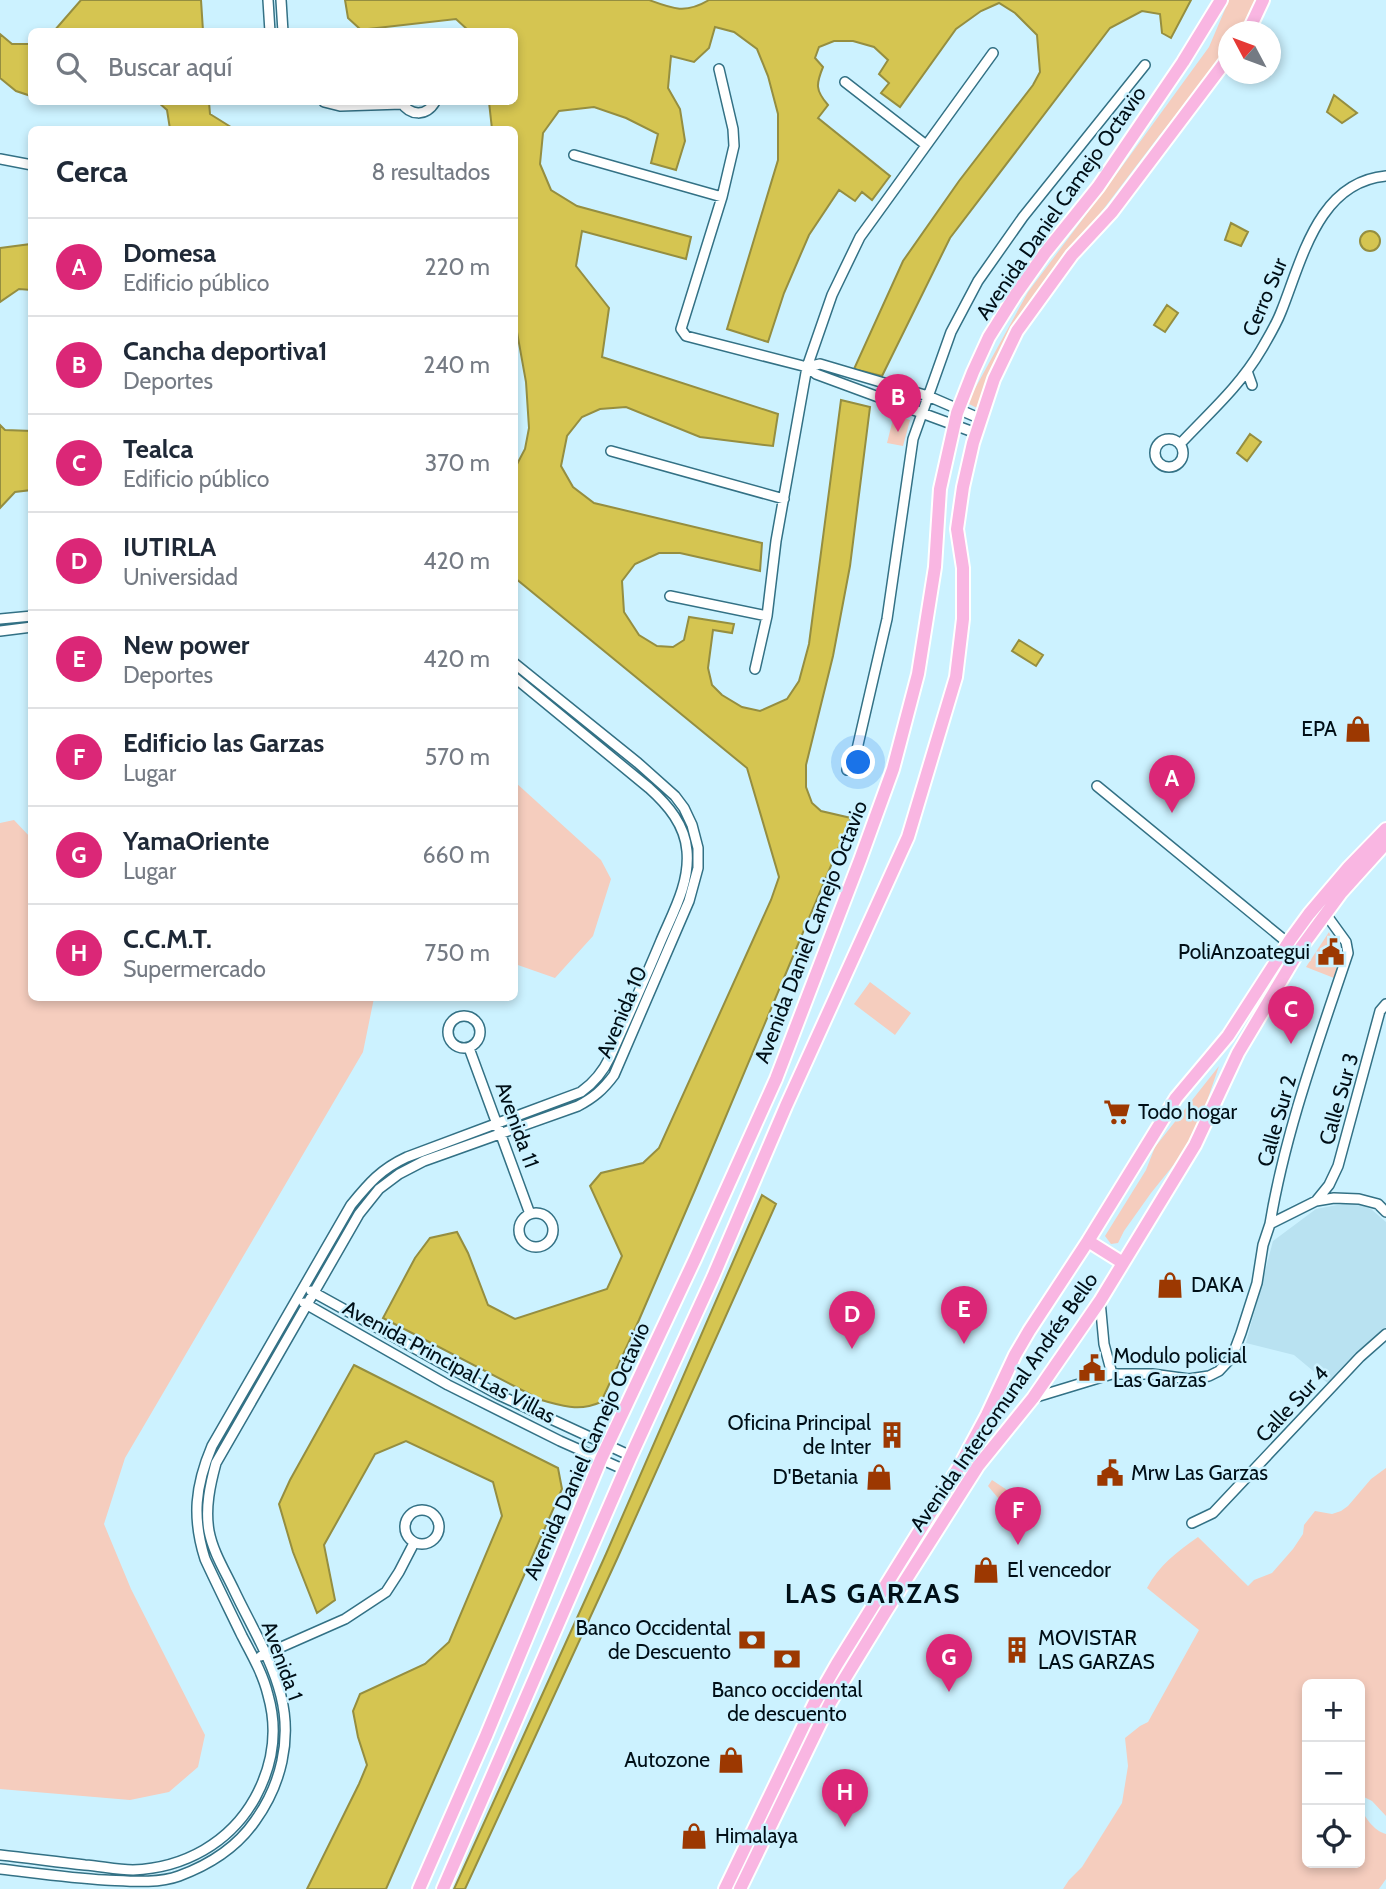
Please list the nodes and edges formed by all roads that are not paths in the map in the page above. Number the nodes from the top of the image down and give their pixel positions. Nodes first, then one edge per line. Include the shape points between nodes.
1 (268, 0) edge
2 (281, 0) edge
3 (1221, 0) edge
4 (1263, 0) edge
5 (1253, 21) edge
6 (270, 28) edge
7 (283, 28) edge
8 (993, 53) dead end
9 (1145, 65) dead end
10 (719, 69) dead end
11 (1218, 71) edge
12 (845, 82) dead end
13 (336, 105) edge
14 (361, 105) edge
15 (404, 105) edge
16 (433, 105) edge
17 (926, 145) junction
18 (575, 155) dead end
19 (0, 159) edge
20 (28, 164) edge
21 (1386, 176) edge
22 (722, 197) junction
23 (807, 367) junction
24 (1247, 371) junction
25 (1252, 385) dead end
26 (928, 396) junction
27 (959, 408) junction
28 (922, 413) junction
29 (981, 419) junction
30 (954, 425) junction
31 (976, 433) junction
32 (1180, 444) dead end
33 (611, 451) dead end
34 (784, 499) junction
35 (670, 596) dead end
36 (28, 616) edge
37 (767, 616) junction
38 (0, 619) edge
39 (28, 628) edge
40 (0, 631) edge
41 (518, 669) edge
42 (755, 669) dead end
43 (518, 680) edge
44 (638, 763) junction
45 (847, 770) dead end
46 (630, 773) junction
47 (1097, 786) dead end
48 (1386, 829) edge
49 (1386, 843) edge
50 (1325, 913) junction
51 (669, 935) junction
52 (1288, 943) junction
53 (1386, 1004) edge
54 (469, 1048) dead end
55 (500, 1129) junction
56 (359, 1195) junction
57 (1316, 1201) junction
58 (369, 1202) junction
59 (1386, 1212) edge
60 (530, 1214) dead end
61 (1270, 1224) junction
62 (1088, 1241) junction
63 (1123, 1263) junction
64 (303, 1287) junction
65 (314, 1293) junction
66 (296, 1299) junction
67 (1100, 1301) junction
68 (307, 1305) junction
69 (1386, 1334) edge
70 (1112, 1374) junction
71 (1033, 1398) junction
72 (607, 1446) junction
73 (631, 1456) junction
74 (601, 1459) junction
75 (625, 1469) junction
76 (1192, 1523) dead end
77 (414, 1543) dead end
78 (265, 1654) junction
79 (254, 1660) junction
80 (0, 1855) edge
81 (0, 1869) edge
82 (418, 1889) edge
83 (443, 1889) edge
84 (725, 1889) edge
85 (740, 1889) edge

1 - 6 street
2 - 7 street
3 - 27 main road, Avenida Daniel Camejo Octavio via 1098,187 1016,294 989,337
4 - 5 main road
8 - 17 street
9 - 26 street via 978,281 951,332
10 - 22 street via 734,139
11 - 29 main road, Avenida Daniel Camejo Octavio via 1017,331
12 - 17 street
13 - 14 street
15 - 16 street via 417,113
17 - 23 street via 860,237 832,295
18 - 22 street
19 - 20 street
21 - 24 street, Cerro Sur via 1355,185 1319,220 1280,316
22 - 23 street via 681,332
23 - 26 street via 820,364
23 - 28 street
23 - 34 street
24 - 25 street
24 - 32 street, Cerro Sur
26 - 27 street
26 - 28 street
27 - 29 street
27 - 30 main road, Avenida Daniel Camejo Octavio
28 - 30 street
28 - 45 street via 913,439 887,619 857,749
29 - 31 main road, Avenida Daniel Camejo Octavio
30 - 31 street
30 - 72 main road, Avenida Daniel Camejo Octavio via 940,489 935,567 918,674 892,769 776,1079
31 - 73 main road, Avenida Daniel Camejo Octavio via 957,529 963,619 956,677 908,837
33 - 34 street
34 - 37 street
35 - 37 street
36 - 38 street
37 - 42 street
39 - 40 street
41 - 44 street, Avenida 10
43 - 46 street, Avenida 10
44 - 46 street
44 - 51 street, Avenida 10 via 684,808 698,848 695,884
46 - 51 street, Avenida 10 via 665,803 687,849 686,877
47 - 52 street
48 - 52 main road, Avenida Intercomunal Andrés Bello
49 - 50 main road, Avenida Intercomunal Andrés Bello
50 - 61 street, Calle Sur 2 via 1346,942 1348,953 1282,1163
50 - 63 main road, Avenida Intercomunal Andrés Bello via 1247,1036 1195,1145
51 - 55 street, Avenida 10 via 605,1088 578,1106
52 - 62 main road, Avenida Intercomunal Andrés Bello via 1228,1036 1165,1115
53 - 57 street, Calle Sur 3 via 1380,1011 1338,1166
54 - 55 street, Avenida 11
55 - 56 street, Avenida 10 via 407,1157 378,1174
55 - 58 street, Avenida 10 via 399,1174
55 - 60 street, Avenida 11
56 - 58 street
56 - 64 street, Avenida 10
57 - 59 street via 1359,1199 1378,1204
57 - 61 street
58 - 65 street, Avenida 10
61 - 70 street, Calle Sur 2 via 1257,1283 1227,1364 1209,1376 1189,1379
62 - 63 main road
62 - 84 main road, Avenida Intercomunal Andrés Bello via 1015,1355 959,1467 814,1704
63 - 67 main road, Avenida Intercomunal Andrés Bello
64 - 65 street, Avenida Principal Las Villas
64 - 66 street, Avenida 1
65 - 68 street, Avenida 1
65 - 72 street, Avenida Principal Las Villas via 499,1395
66 - 68 street, Avenida Principal Las Villas
66 - 79 street, Avenida 1 via 212,1446 198,1485 197,1529 205,1559
67 - 70 street
67 - 71 main road, Avenida Intercomunal Andrés Bello
68 - 74 street, Avenida Principal Las Villas via 448,1385
68 - 78 street, Avenida 1 via 216,1463 209,1490 209,1531 217,1555
69 - 76 street, Calle Sur 4 via 1213,1513
70 - 71 street
71 - 85 main road, Avenida Intercomunal Andrés Bello via 978,1466 856,1660 812,1738
72 - 73 street, Avenida Principal Las Villas
72 - 74 main road, Avenida Daniel Camejo Octavio
73 - 75 main road, Avenida Daniel Camejo Octavio
74 - 75 street, Avenida Principal Las Villas
74 - 82 main road, Avenida Daniel Camejo Octavio
75 - 83 main road, Avenida Daniel Camejo Octavio
77 - 78 street via 386,1592 345,1619
78 - 79 street
78 - 81 street, Avenida 1 via 281,1696 285,1731 282,1767 267,1805 228,1851 178,1877 153,1880
79 - 80 street, Avenida 1 via 268,1694 274,1740 271,1759 251,1805 222,1839 180,1861 130,1870

